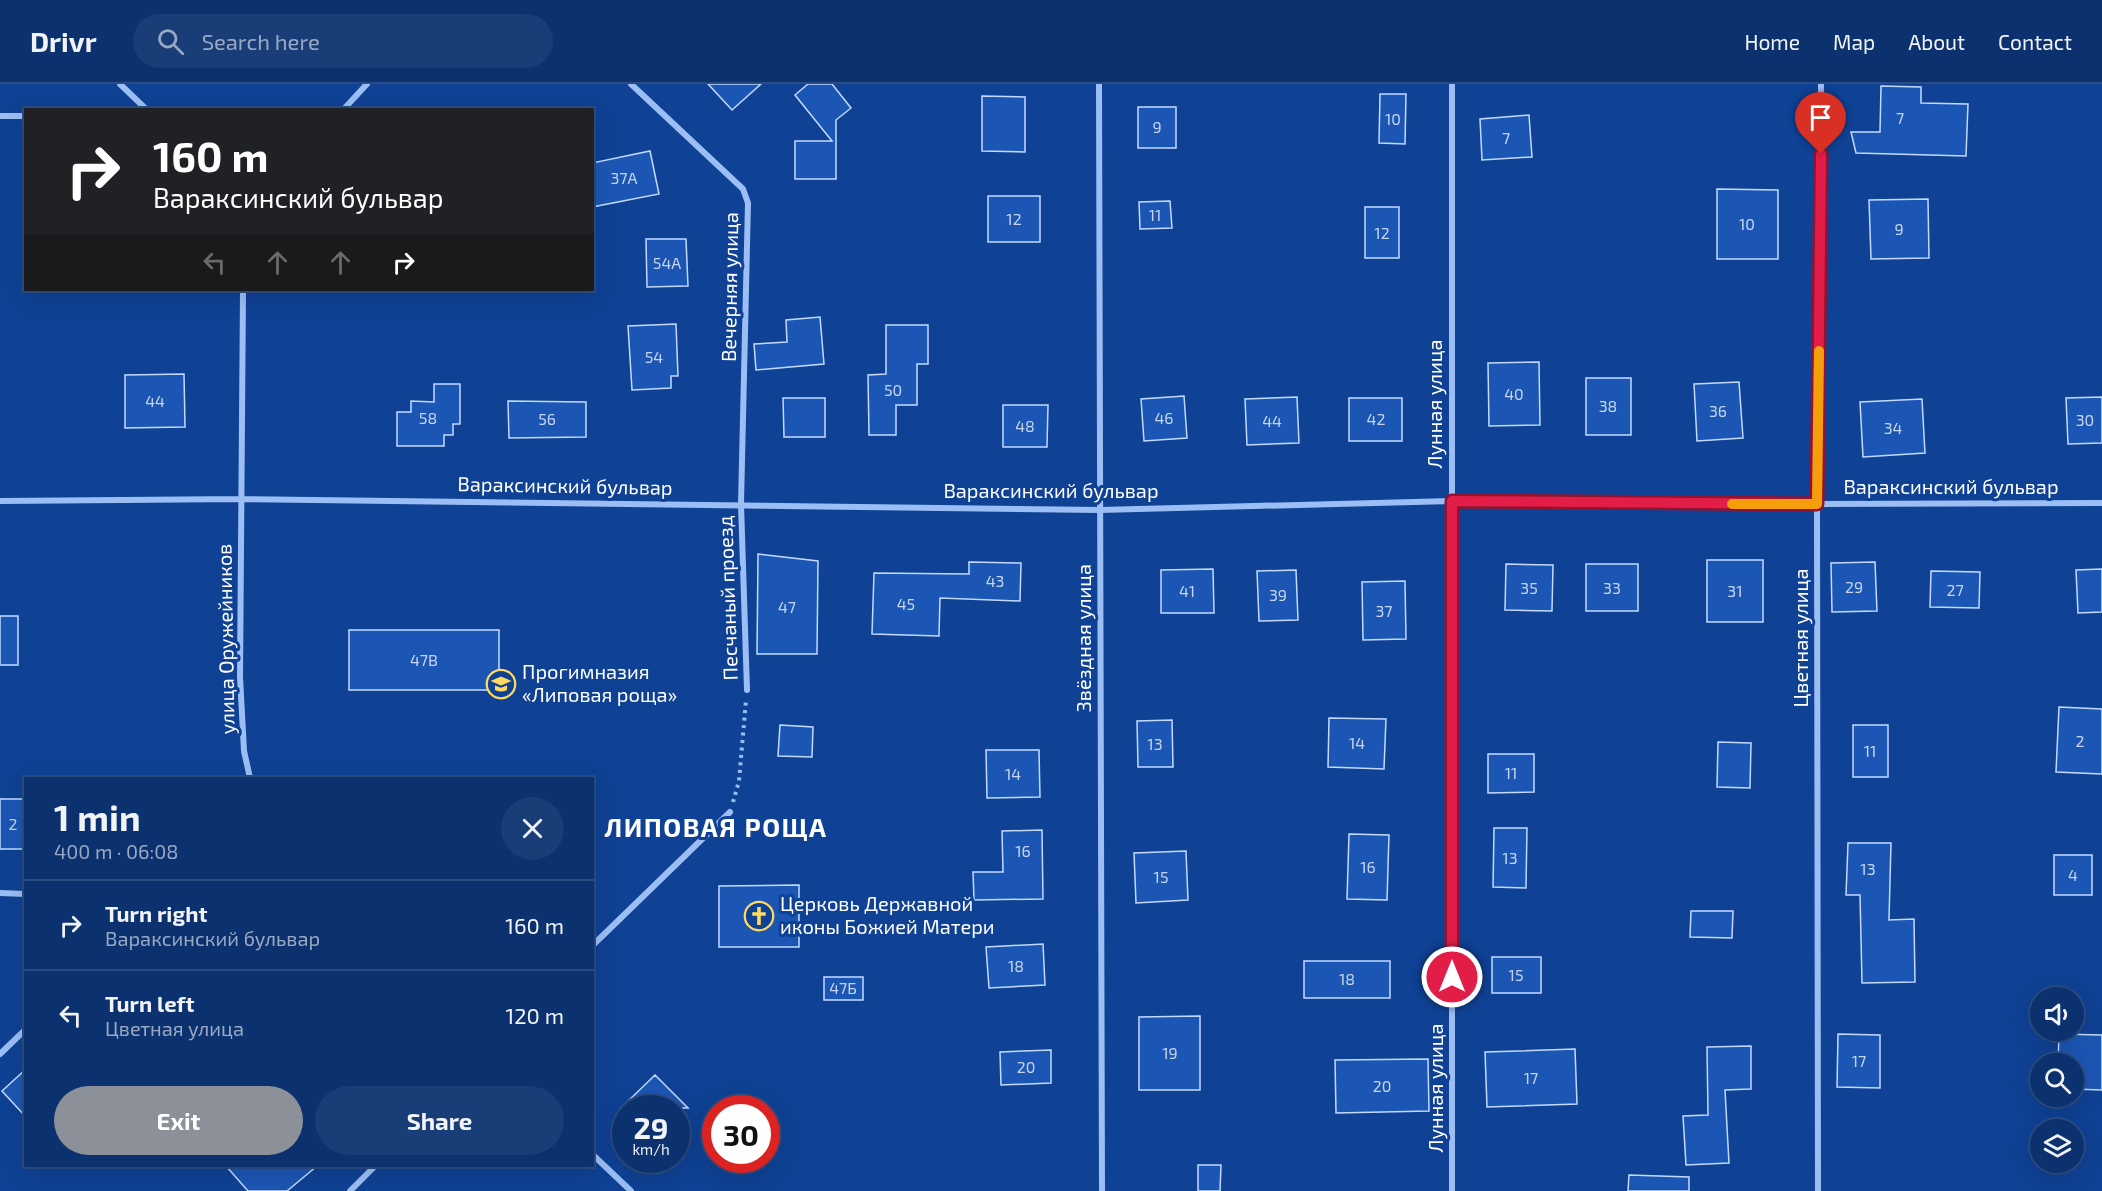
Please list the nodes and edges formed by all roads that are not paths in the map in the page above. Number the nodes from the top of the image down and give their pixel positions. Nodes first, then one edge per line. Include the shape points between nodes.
1 (120, 84) edge
2 (368, 84) edge
3 (631, 84) edge
4 (1099, 84) edge
5 (1452, 84) edge
6 (1821, 84) edge
7 (145, 108) edge
8 (345, 108) edge
9 (0, 116) edge
10 (24, 116) edge
11 (243, 291) edge
12 (242, 499) junction
13 (0, 501) edge
14 (1452, 501) junction
15 (2102, 503) edge
16 (741, 504) junction
17 (1817, 504) junction
18 (1100, 510) junction
19 (747, 690) road end
20 (250, 777) edge
21 (730, 812) road end
22 (0, 893) edge
23 (24, 894) edge
24 (594, 944) edge
25 (24, 1031) edge
26 (0, 1054) edge
27 (594, 1156) edge
28 (374, 1167) edge
29 (350, 1191) edge
30 (631, 1191) edge
31 (1102, 1191) edge
32 (1452, 1191) edge
33 (1818, 1191) edge

1 - 7 street
2 - 8 street
3 - 16 street, Вечерняя улица via 743,189 748,203
4 - 18 street, Звёздная улица
5 - 14 street, Лунная улица
6 - 17 street, Цветная улица
9 - 10 street
11 - 12 street, улица Оружейников
12 - 13 street, Вараксинский бульвар
12 - 16 street, Вараксинский бульвар
12 - 20 street, улица Оружейников via 240,677 244,751
14 - 17 street, Вараксинский бульвар
14 - 18 street, Вараксинский бульвар
14 - 32 street, Лунная улица
15 - 17 street, Вараксинский бульвар
16 - 18 street, Вараксинский бульвар
16 - 19 street, Песчаный проезд
17 - 33 street, Цветная улица
18 - 31 street, Звёздная улица
21 - 24 street
22 - 23 street
25 - 26 street
27 - 30 street
28 - 29 street

